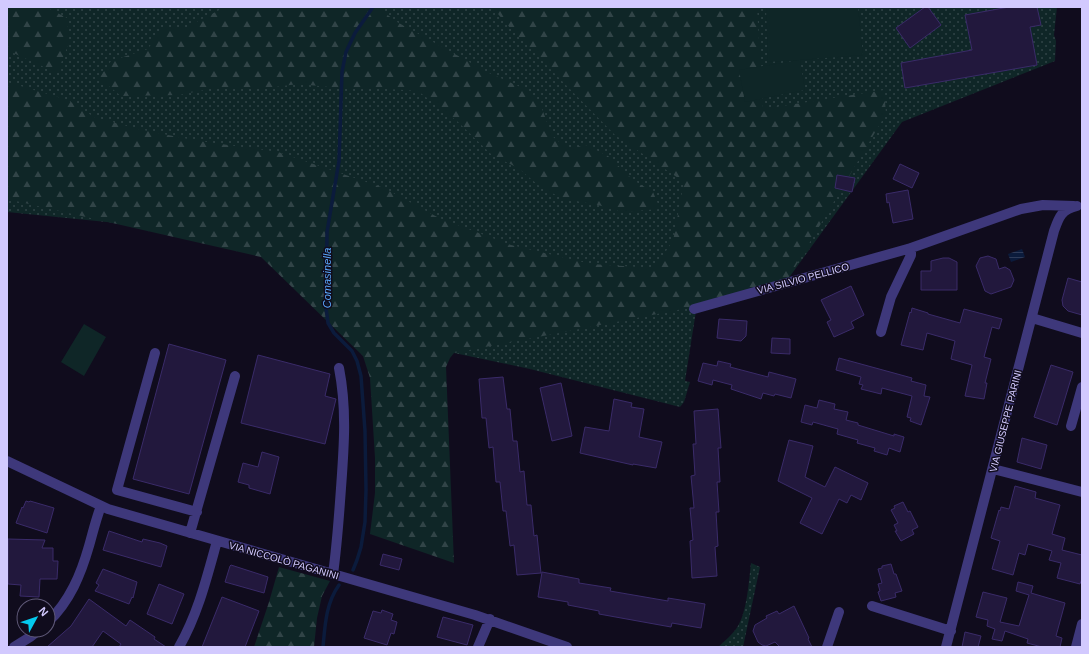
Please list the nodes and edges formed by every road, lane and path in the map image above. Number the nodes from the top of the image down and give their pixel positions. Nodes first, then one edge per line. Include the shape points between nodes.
1 (1079, 207) edge
2 (912, 248) junction
3 (694, 309) dead end
4 (1032, 318) junction
5 (881, 332) dead end
6 (1082, 333) edge
7 (155, 353) dead end
8 (339, 368) dead end
9 (235, 376) dead end
10 (1082, 387) edge
11 (1071, 426) dead end
12 (7, 461) edge
13 (993, 469) junction
14 (1082, 492) edge
15 (101, 506) junction
16 (197, 512) junction
17 (190, 533) junction
18 (217, 541) junction
19 (333, 574) junction
20 (872, 606) dead end
21 (839, 612) dead end
22 (56, 613) edge
23 (490, 620) junction
24 (1082, 624) edge
25 (951, 631) junction
26 (28, 638) edge
27 (14, 647) edge
28 (179, 647) edge
29 (478, 647) edge
30 (567, 647) edge
31 (827, 647) edge
32 (946, 647) edge
33 (1076, 647) edge

1 - 2 street, VIA SILVIO PELLICO via 1043,205 1021,209
1 - 4 street, VIA GIUSEPPE PARINI via 1068,208 1057,220
2 - 3 street, VIA SILVIO PELLICO
2 - 5 street
4 - 6 street
4 - 13 street, VIA GIUSEPPE PARINI
7 - 16 street via 117,490
8 - 19 street via 344,406 344,432
9 - 16 street
10 - 11 street
12 - 15 street, VIA NICCOLÒ PAGANINI
13 - 14 street
13 - 25 street, VIA GIUSEPPE PARINI
15 - 17 street, VIA NICCOLÒ PAGANINI
15 - 22 street via 77,581
16 - 17 street
17 - 18 street, VIA NICCOLÒ PAGANINI
18 - 19 street, VIA NICCOLÒ PAGANINI
18 - 28 street via 192,621
19 - 23 street, VIA NICCOLÒ PAGANINI
20 - 25 street
21 - 31 street
23 - 29 street
23 - 30 street, VIA NICCOLÒ PAGANINI
24 - 33 street
25 - 32 street, VIA GIUSEPPE PARINI
26 - 27 street

